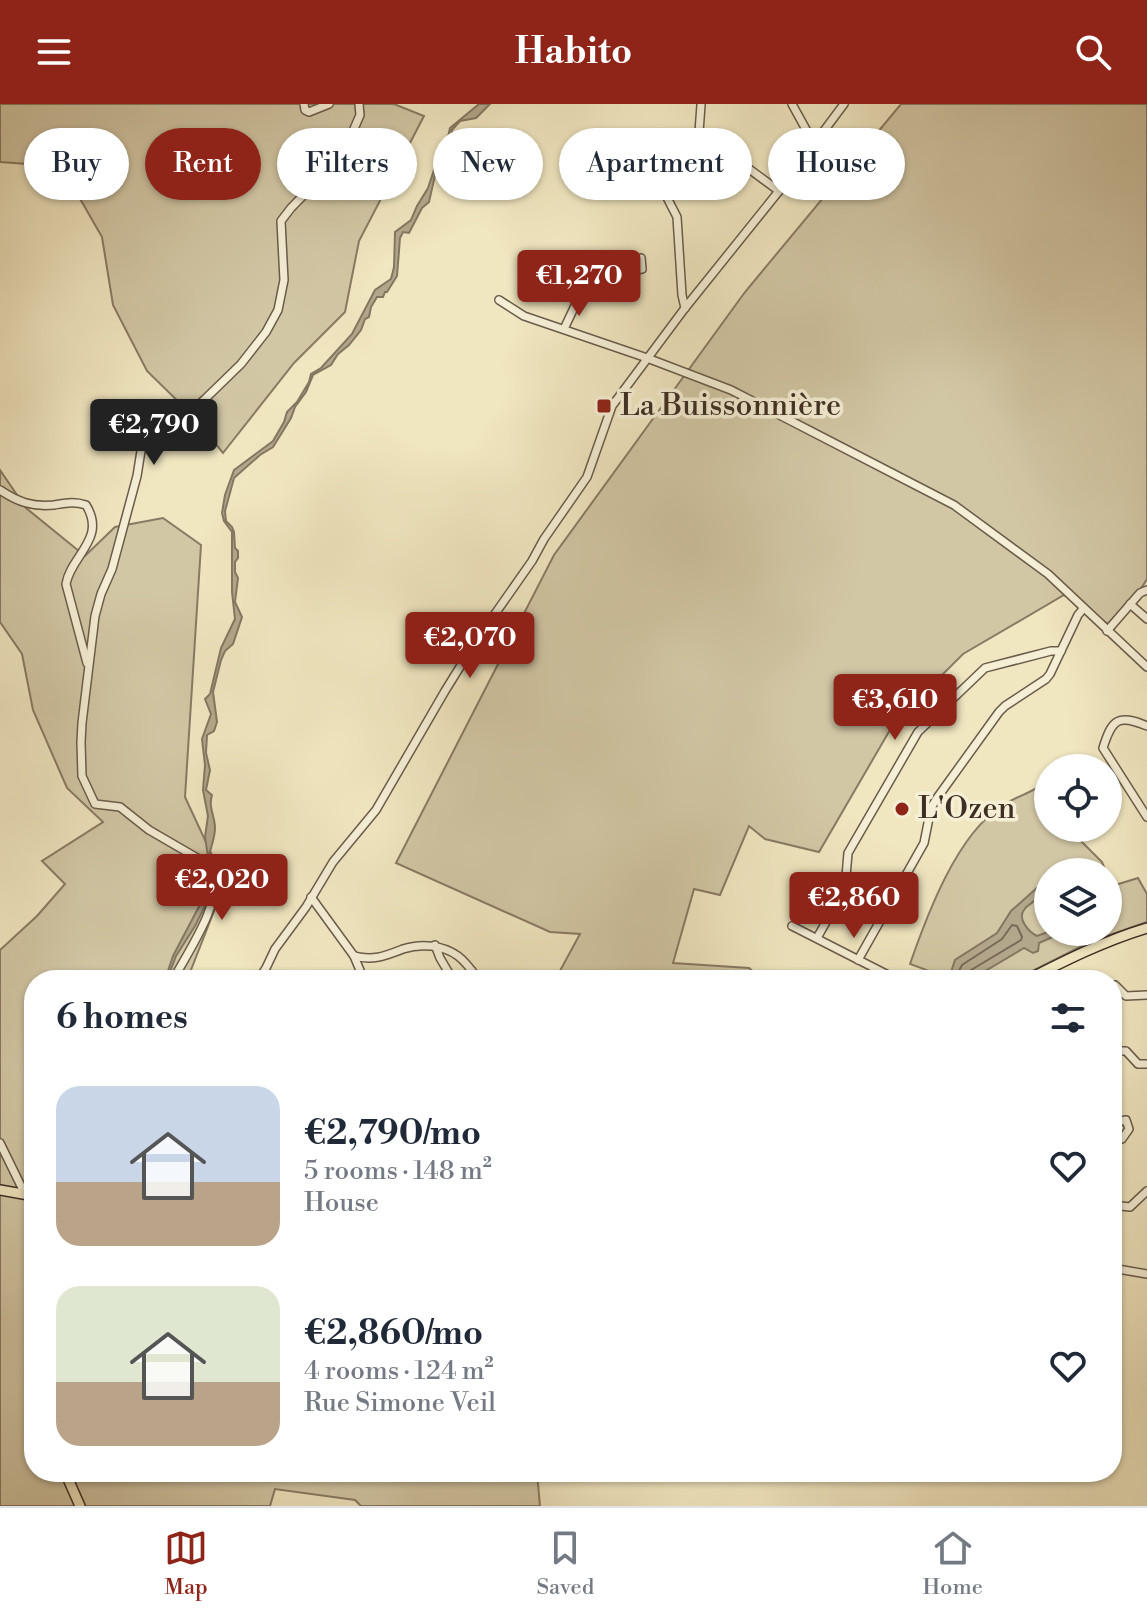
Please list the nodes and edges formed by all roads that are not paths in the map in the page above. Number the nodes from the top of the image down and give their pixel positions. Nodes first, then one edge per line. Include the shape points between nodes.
1 (304, 104) edge
2 (329, 104) edge
3 (359, 104) edge
4 (792, 104) edge
5 (844, 104) edge
6 (701, 105) edge
7 (805, 128) edge
8 (826, 128) edge
9 (768, 183) edge
10 (668, 200) edge
11 (772, 200) edge
12 (641, 258) dead end
13 (499, 300) dead end
14 (685, 308) junction
15 (564, 329) junction
16 (647, 358) junction
17 (0, 490) edge
18 (1147, 590) edge
19 (1130, 604) junction
20 (1083, 609) junction
21 (1147, 619) edge
22 (1107, 631) junction
23 (1061, 651) junction
24 (1147, 667) edge
25 (88, 669) junction
26 (1147, 726) edge
27 (1147, 817) edge
28 (311, 897) junction
29 (792, 926) dead end
30 (1147, 928) edge
31 (817, 938) junction
32 (435, 945) junction
33 (354, 956) junction
34 (858, 960) junction
35 (179, 970) edge
36 (265, 970) edge
37 (360, 970) edge
38 (447, 970) edge
39 (470, 970) edge
40 (878, 970) edge
41 (1047, 970) edge
42 (1122, 992) edge
43 (1147, 995) edge
44 (1122, 1051) edge
45 (1147, 1064) edge
46 (1122, 1121) edge
47 (1122, 1139) edge
48 (0, 1143) edge
49 (0, 1190) edge
50 (1147, 1191) edge
51 (22, 1194) joint
52 (1122, 1206) edge
53 (1122, 1270) edge
54 (1147, 1274) edge
55 (68, 1482) edge
56 (80, 1506) edge

1 - 2 street via 309,112
3 - 25 street via 360,115 347,145 281,221 284,280 278,310 266,332 205,399 156,431 141,451 95,616
4 - 7 street
5 - 8 street
6 - 9 street via 699,132
10 - 14 street via 677,217
11 - 14 street
12 - 15 street via 642,269 588,278
13 - 15 street via 524,316
14 - 16 street
15 - 16 street
16 - 20 street via 731,390 954,505 1048,574
16 - 28 street via 612,406 587,477 476,641 376,810
17 - 25 street via 25,505 78,502 91,513 91,536 66,584
18 - 19 street
19 - 21 street
19 - 22 street
20 - 22 street
20 - 23 street
22 - 24 street
23 - 31 street via 985,668 918,732 848,853 845,888
23 - 34 street via 1046,679 999,712 937,798 924,843
25 - 35 street via 82,776 95,804 120,807 218,870 206,921
26 - 27 street via 1119,720 1109,729 1103,748
28 - 33 street
28 - 36 street
29 - 31 street
30 - 41 main road
31 - 34 street
32 - 33 street via 367,959
32 - 38 street
32 - 39 street via 458,956
33 - 37 street
34 - 40 street
42 - 43 street
44 - 45 street via 1138,1064
46 - 47 street via 1129,1129
48 - 51 street
49 - 51 main road
50 - 52 street via 1130,1207
53 - 54 street
55 - 56 main road

